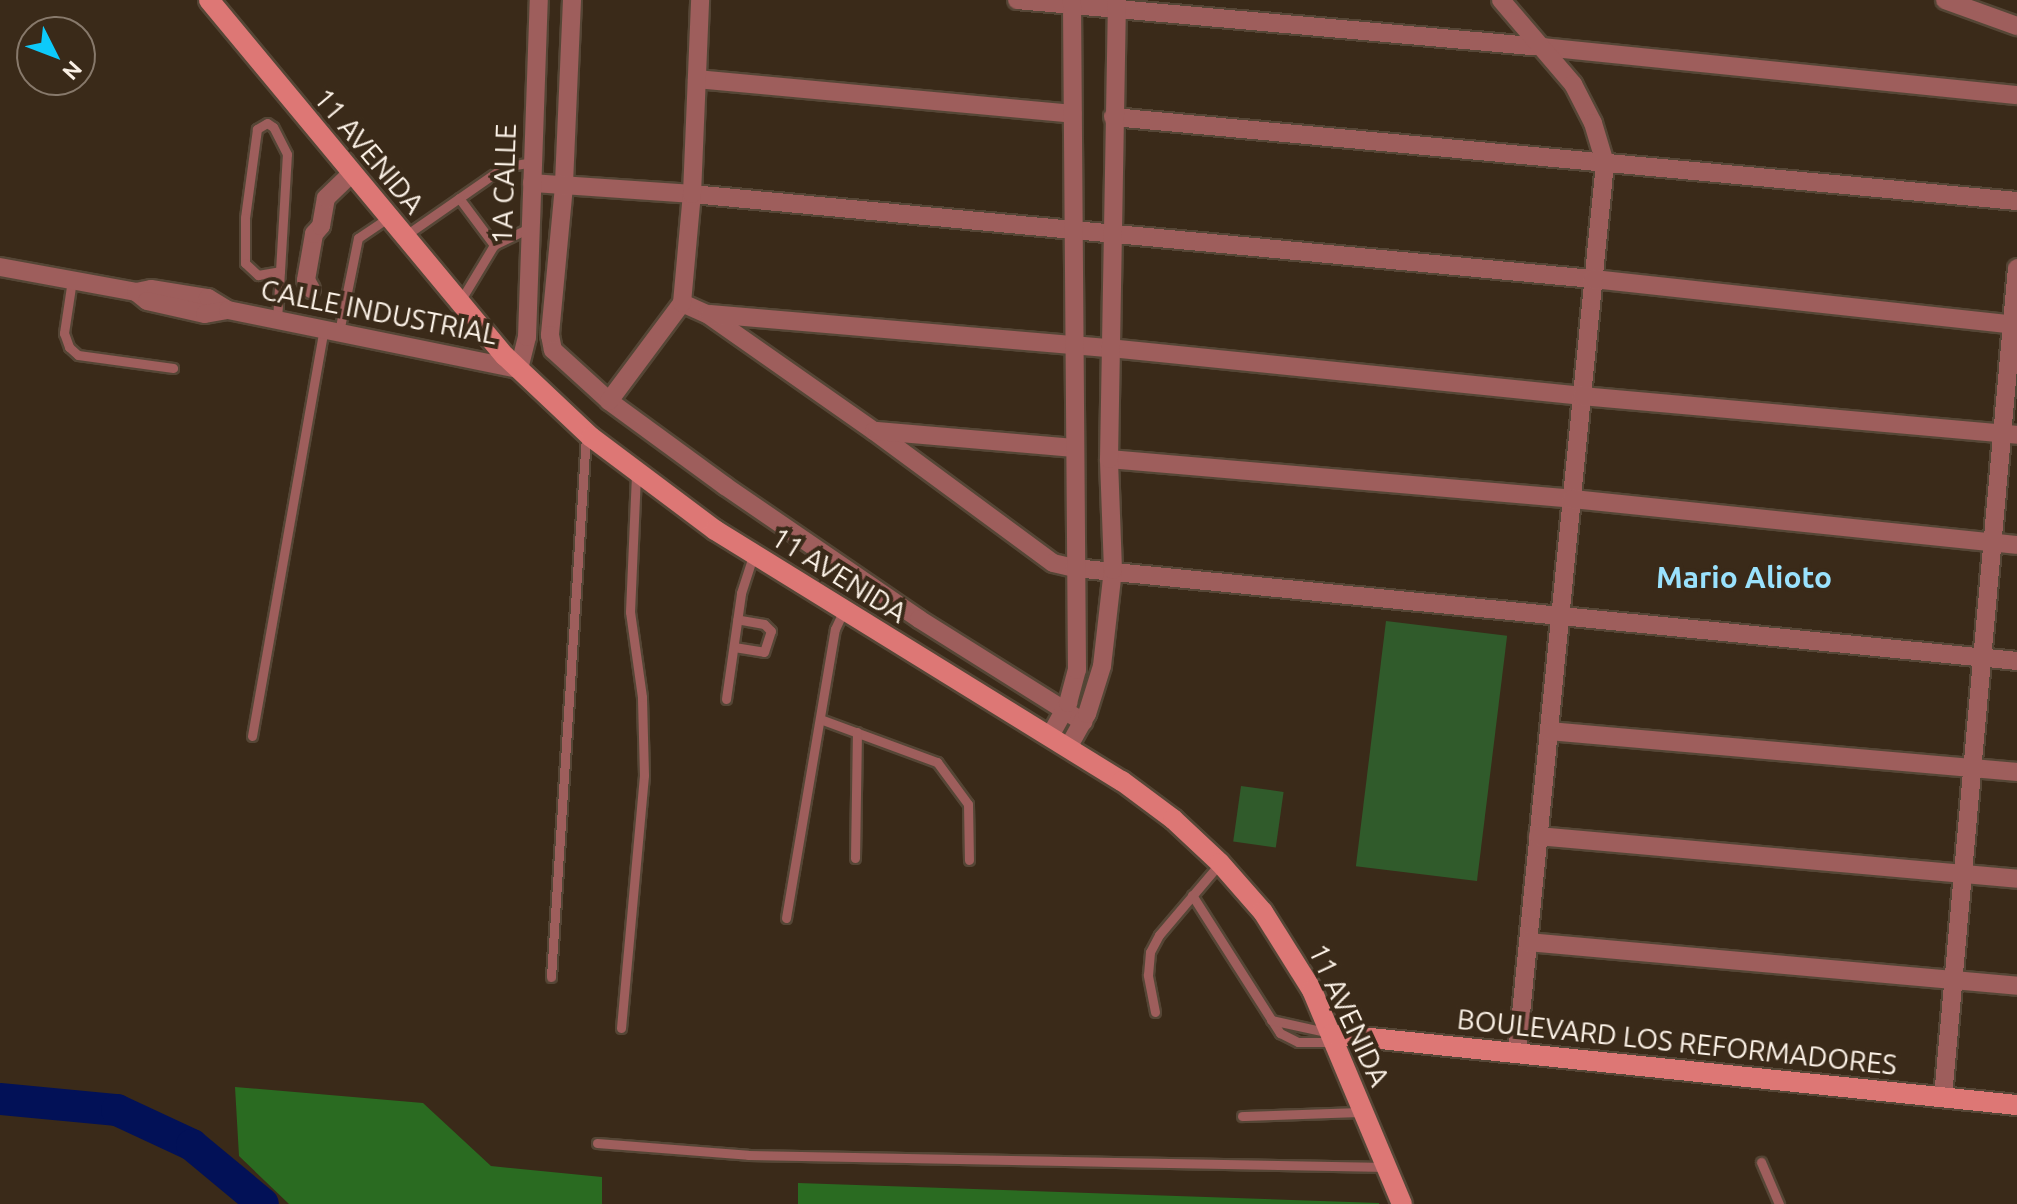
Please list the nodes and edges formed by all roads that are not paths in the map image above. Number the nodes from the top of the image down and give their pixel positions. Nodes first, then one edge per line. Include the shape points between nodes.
1 (209, 0) edge
2 (539, 0) edge
3 (572, 0) edge
4 (700, 0) edge
5 (1017, 0) edge
6 (1501, 0) edge
7 (1945, 0) edge
8 (1072, 2) edge
9 (1117, 4) edge
10 (2017, 26) edge
11 (1543, 47) junction
12 (697, 79) junction
13 (2017, 95) edge
14 (1072, 114) junction
15 (1113, 117) junction
16 (533, 162) junction
17 (1605, 163) junction
18 (351, 174) junction
19 (532, 183) junction
20 (564, 186) junction
21 (692, 194) junction
22 (459, 198) junction
23 (2017, 201) edge
24 (388, 218) junction
25 (531, 227) junction
26 (1073, 232) junction
27 (404, 236) junction
28 (1112, 236) junction
29 (494, 245) junction
30 (0, 267) edge
31 (2017, 268) edge
32 (280, 271) junction
33 (1593, 279) junction
34 (72, 280) junction
35 (459, 303) junction
36 (682, 303) junction
37 (707, 314) junction
38 (277, 320) junction
39 (305, 325) junction
40 (2014, 325) edge
41 (331, 330) junction
42 (1073, 344) junction
43 (1110, 348) junction
44 (173, 368) dead end
45 (519, 369) junction
46 (1582, 396) junction
47 (609, 401) junction
48 (874, 431) junction
49 (586, 433) junction
50 (2010, 434) edge
51 (1074, 448) junction
52 (1109, 459) junction
53 (637, 471) junction
54 (1572, 499) junction
55 (1992, 543) junction
56 (2017, 545) edge
57 (753, 555) junction
58 (1074, 568) junction
59 (1113, 570) junction
60 (843, 612) junction
61 (1560, 615) junction
62 (737, 619) junction
63 (734, 647) junction
64 (1982, 658) junction
65 (2017, 661) edge
66 (726, 699) dead end
67 (1064, 710) junction
68 (820, 719) junction
69 (1083, 722) junction
70 (1549, 731) junction
71 (857, 732) junction
72 (252, 736) dead end
73 (1050, 736) junction
74 (1069, 746) junction
75 (1972, 767) junction
76 (2017, 772) edge
77 (1538, 836) junction
78 (855, 858) dead end
79 (969, 860) dead end
80 (1220, 863) junction
81 (1963, 874) junction
82 (2017, 879) edge
83 (1192, 895) junction
84 (786, 918) dead end
85 (1528, 942) junction
86 (551, 977) dead end
87 (1953, 980) junction
88 (2017, 986) edge
89 (1155, 1012) dead end
90 (1271, 1020) junction
91 (621, 1028) dead end
92 (1334, 1038) junction
93 (1517, 1054) junction
94 (1943, 1097) junction
95 (2017, 1105) edge
96 (1362, 1112) junction
97 (1242, 1116) dead end
98 (597, 1143) dead end
99 (1761, 1162) dead end
100 (1387, 1167) junction
101 (1402, 1204) edge
102 (1779, 1204) edge

1 - 18 main road, 11 AVENIDA
2 - 16 street, 1A CALLE
3 - 20 street
4 - 12 street
5 - 8 street
6 - 11 street
7 - 10 street
8 - 9 street
8 - 14 street
9 - 11 street
9 - 15 street
11 - 13 street
11 - 17 street via 1585,105
12 - 14 street
12 - 21 street
14 - 26 street
15 - 17 street
15 - 28 street
16 - 19 street, 1A CALLE
16 - 22 lane via 504,167
17 - 23 street
17 - 33 street
18 - 24 main road, 11 AVENIDA
18 - 39 street via 326,198 321,226 314,234
19 - 20 street
19 - 25 street, 1A CALLE
20 - 21 street
20 - 47 street via 553,350
21 - 26 street
21 - 36 street
22 - 27 lane
22 - 29 lane
24 - 27 main road, 11 AVENIDA
24 - 41 lane via 358,238
25 - 29 lane
25 - 45 street, 1A CALLE via 527,337
26 - 28 street
26 - 42 street
27 - 35 main road, 11 AVENIDA
28 - 33 street
28 - 43 street
29 - 35 lane
30 - 34 street, CALLE INDUSTRIAL
31 - 40 street
32 - 32 lane via 287,154 267,123 257,129 245,218 245,263 258,275
32 - 38 lane
33 - 40 street
33 - 46 street
34 - 38 street, CALLE INDUSTRIAL via 136,292 147,301 205,314 228,310
34 - 44 lane via 64,333 78,355
35 - 45 main road, 11 AVENIDA
36 - 37 street
36 - 47 street
37 - 42 street
37 - 48 street
38 - 39 street, CALLE INDUSTRIAL
39 - 41 street, CALLE INDUSTRIAL
40 - 50 street
41 - 45 street, CALLE INDUSTRIAL
41 - 72 lane
42 - 43 street
42 - 51 street
43 - 46 street
43 - 52 street
45 - 49 main road, 11 AVENIDA
46 - 50 street
46 - 54 street
47 - 67 street via 919,619
48 - 51 street
48 - 58 street via 1053,563
49 - 53 main road, 11 AVENIDA
49 - 86 lane
50 - 55 street
51 - 58 street
52 - 54 street
52 - 59 street
53 - 57 main road, 11 AVENIDA
53 - 91 lane via 630,612 642,697 644,775
54 - 55 street
54 - 61 street
55 - 56 street
55 - 64 street
57 - 60 main road, 11 AVENIDA
57 - 62 lane
58 - 59 street
58 - 67 street via 1077,670
59 - 61 street
59 - 69 street via 1102,666
60 - 68 lane via 835,629
60 - 73 main road, 11 AVENIDA
61 - 64 street
61 - 70 street
62 - 63 lane
62 - 63 lane via 764,624 771,631 764,652
63 - 66 lane
64 - 65 street
64 - 75 street
67 - 69 street
67 - 73 street
68 - 71 lane
68 - 84 lane
69 - 74 street
70 - 75 street
70 - 77 street
71 - 78 lane
71 - 79 lane via 937,762 968,804
73 - 74 main road, 11 AVENIDA
74 - 80 main road, 11 AVENIDA via 1173,819
75 - 76 street
75 - 81 street
77 - 81 street
77 - 85 street
80 - 83 lane
80 - 92 main road, 11 AVENIDA via 1288,948
81 - 82 street
81 - 87 street
83 - 89 lane via 1150,952
83 - 90 lane
85 - 87 street
85 - 93 street
87 - 88 street
87 - 94 street
90 - 92 lane
90 - 92 lane via 1288,1039
92 - 93 main road, BOULEVARD LOS REFORMADORES
92 - 96 main road, 11 AVENIDA
93 - 94 main road, BOULEVARD LOS REFORMADORES
94 - 95 main road, BOULEVARD LOS REFORMADORES
96 - 97 lane
96 - 100 main road, 11 AVENIDA
98 - 100 lane via 748,1155
99 - 102 lane
100 - 101 main road, 11 AVENIDA

